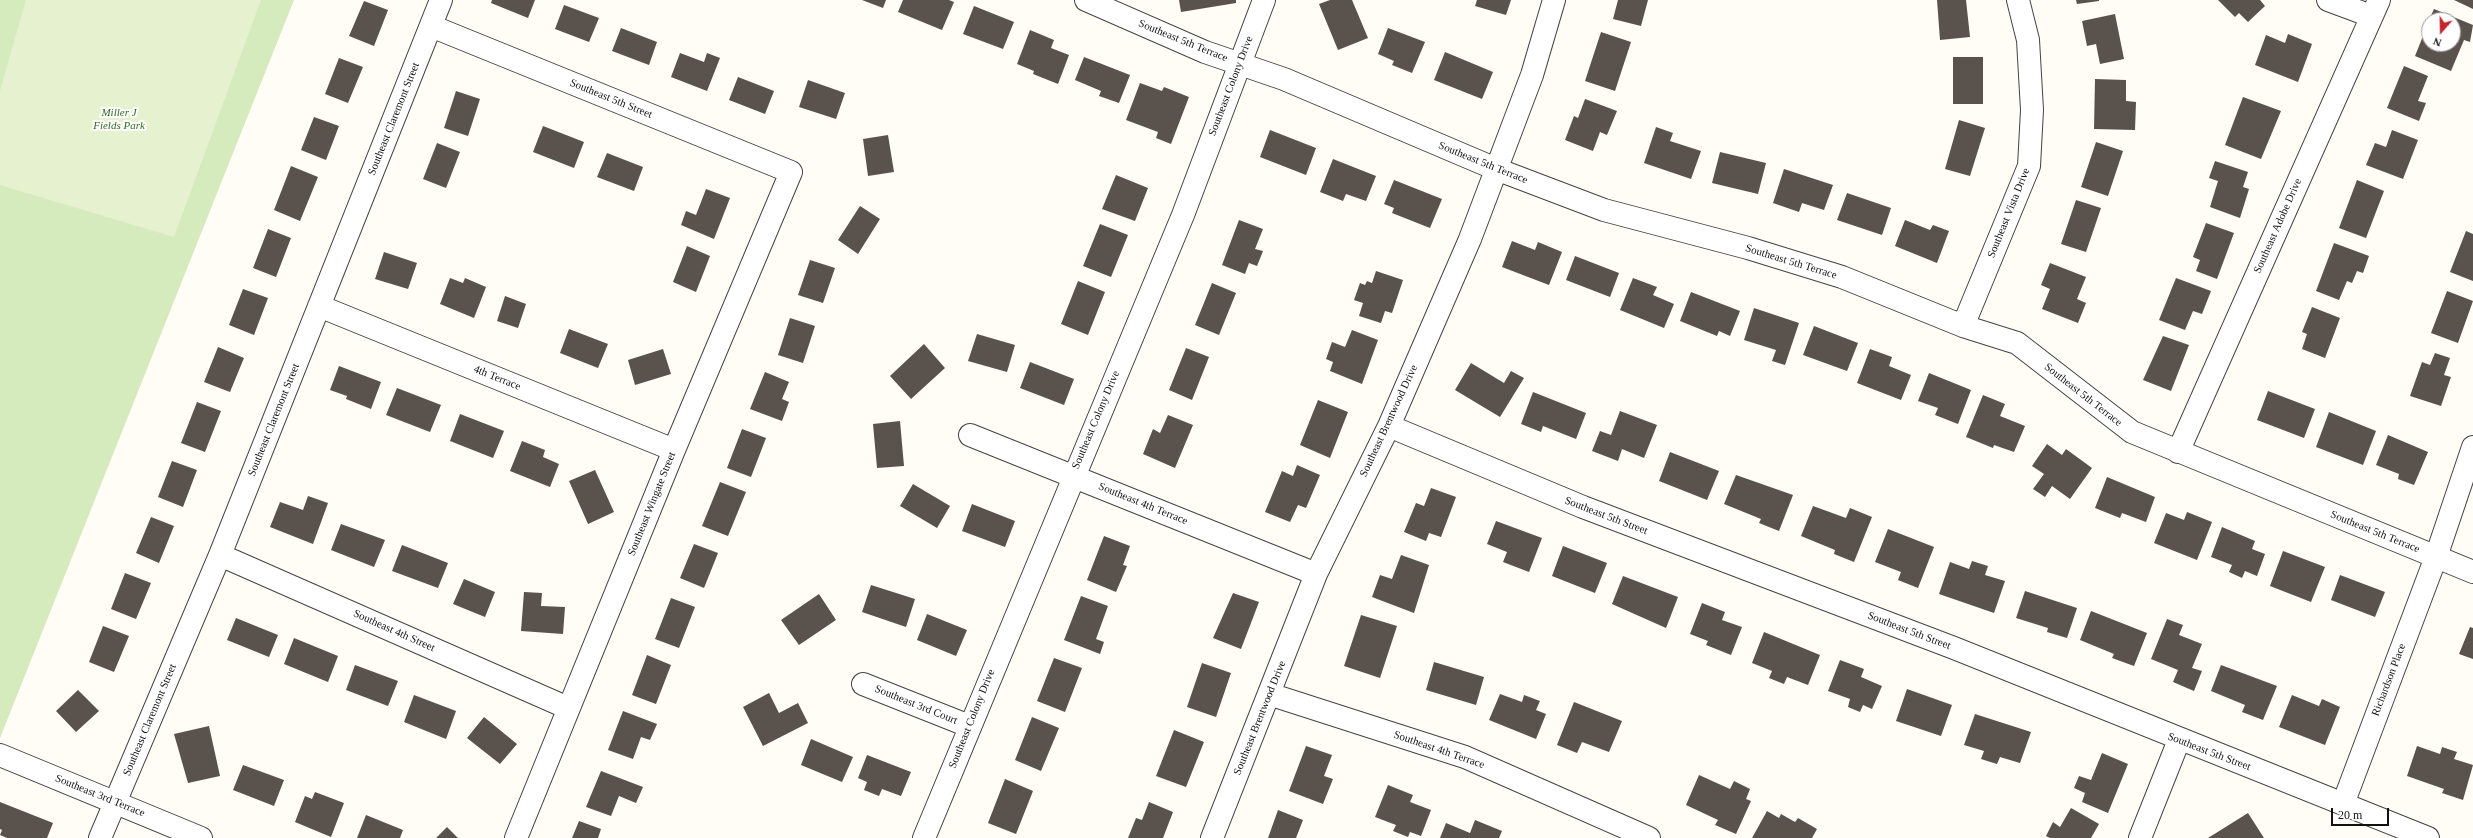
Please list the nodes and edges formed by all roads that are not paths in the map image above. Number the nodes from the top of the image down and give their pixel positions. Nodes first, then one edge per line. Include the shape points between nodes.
1 (441, 0) edge
2 (1086, 0) edge
3 (1264, 0) edge
4 (1554, 0) edge
5 (2018, 0) edge
6 (2328, 0) edge
7 (2375, 8) edge
8 (431, 26) junction
9 (1238, 63) junction
10 (1496, 169) junction
11 (791, 172) joint
12 (319, 306) junction
13 (1963, 326) junction
14 (1389, 426) junction
15 (970, 436) dead end
16 (2473, 447) edge
17 (674, 450) junction
18 (2178, 452) junction
19 (1072, 476) junction
20 (220, 555) junction
21 (2436, 557) junction
22 (2473, 572) edge
23 (1316, 574) junction
24 (863, 684) dead end
25 (1269, 694) junction
26 (568, 708) junction
27 (968, 726) junction
28 (2179, 740) junction
29 (0, 756) edge
30 (116, 802) junction
31 (2343, 804) junction
32 (100, 838) edge
33 (201, 838) edge
34 (516, 838) edge
35 (924, 838) edge
36 (1212, 838) edge
37 (1649, 838) edge
38 (2140, 838) edge
39 (2428, 838) edge

1 - 8 street, Southeast Claremont Street
2 - 9 street, Southeast 5th Terrace via 1206,52
3 - 9 street, Southeast Colony Drive
4 - 10 street, Southeast Brentwood Drive via 1532,75
5 - 13 street, Southeast Vista Drive via 2028,40 2032,110 2029,166
6 - 7 street
7 - 18 street, Southeast Adobe Drive
8 - 11 street, Southeast 5th Street
8 - 12 street, Southeast Claremont Street
9 - 10 street, Southeast 5th Terrace via 1284,79
9 - 19 street, Southeast Colony Drive via 1183,215
10 - 13 street, Southeast 5th Terrace via 1604,210 1748,248 1842,277
10 - 14 street, Southeast Brentwood Drive via 1470,239
11 - 17 street, Southeast Wingate Street
12 - 17 street, 4th Terrace
12 - 20 street, Southeast Claremont Street
13 - 18 street, Southeast 5th Terrace via 2017,343 2132,432
14 - 23 street, Southeast Brentwood Drive
14 - 28 street, Southeast 5th Street via 1583,508 1947,645
15 - 19 street, Southeast 4th Terrace
16 - 21 street, Richardson Place
17 - 26 street, Southeast Wingate Street
18 - 21 street, Southeast 5th Terrace
19 - 23 street, Southeast 4th Terrace
19 - 27 street, Southeast Colony Drive
20 - 26 street, Southeast 4th Street
20 - 30 street, Southeast Claremont Street
21 - 22 street, Southeast 5th Terrace
21 - 31 street, Richardson Place
23 - 25 street, Southeast Brentwood Drive
24 - 27 street, Southeast 3rd Court
25 - 36 street, Southeast Brentwood Drive
25 - 37 street, Southeast 4th Terrace via 1465,757
26 - 34 street, Southeast Wingate Street
27 - 35 street, Southeast Colony Drive
28 - 31 street, Southeast 5th Street
28 - 38 street
29 - 30 street, Southeast 3rd Terrace
30 - 32 street, Southeast Claremont Street
30 - 33 street, Southeast 3rd Terrace
31 - 39 street, Southeast 5th Street

